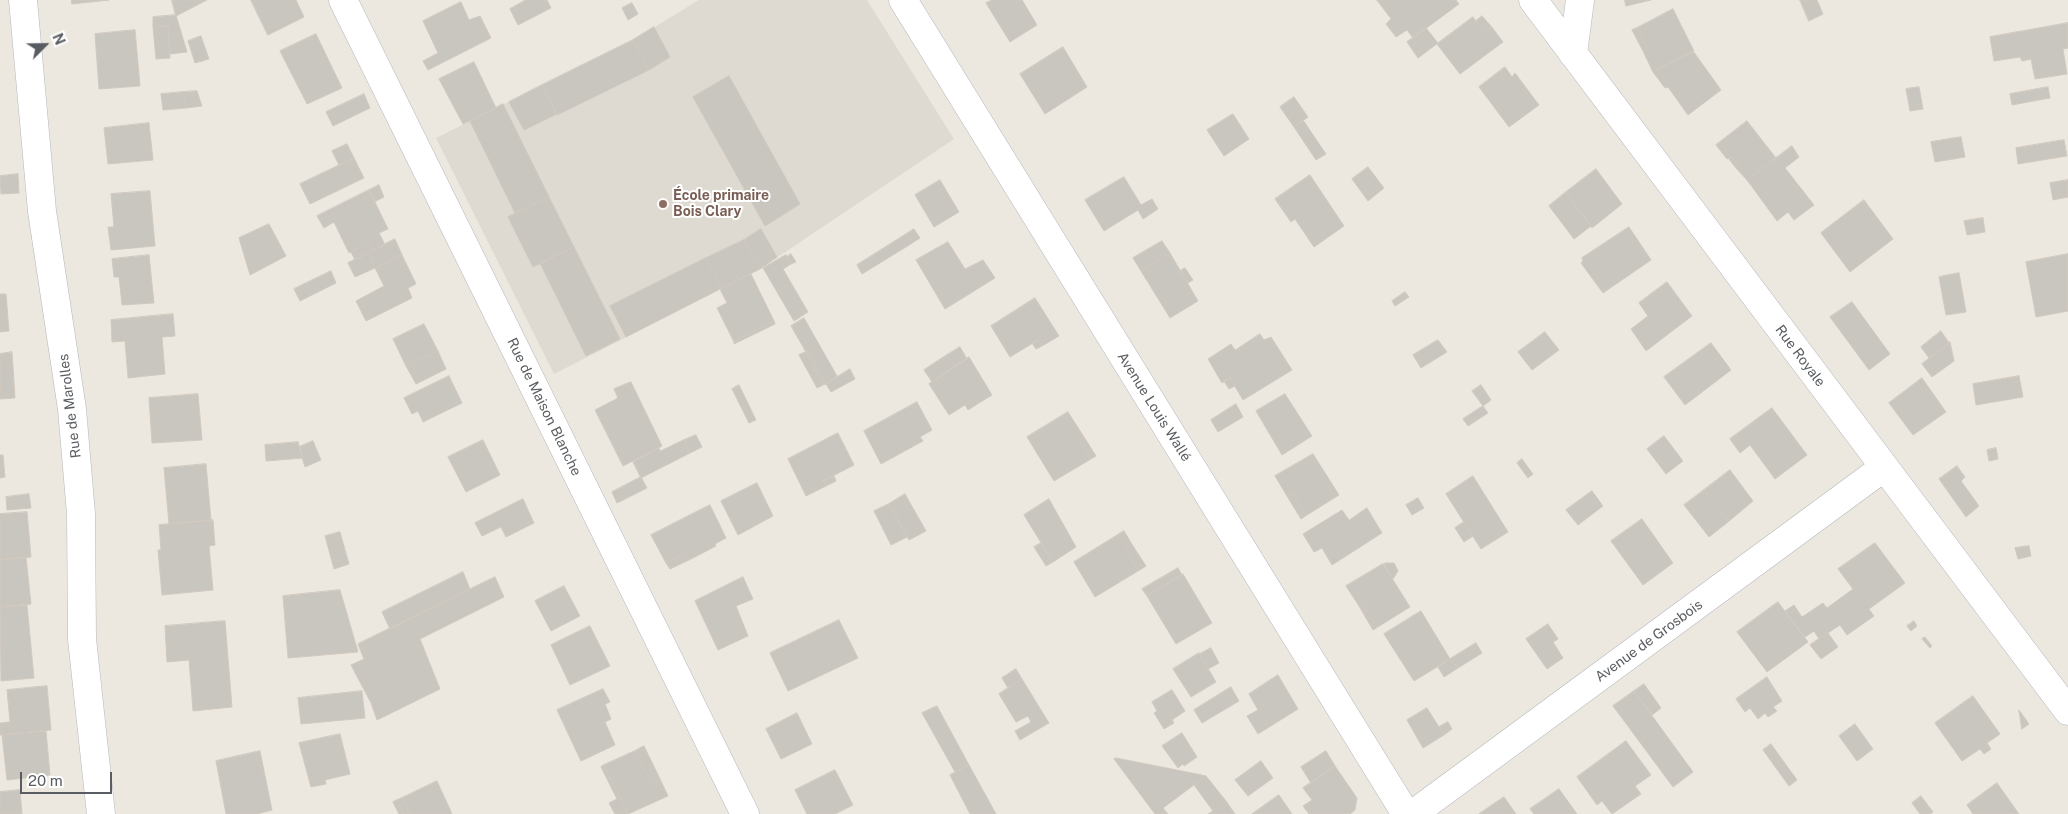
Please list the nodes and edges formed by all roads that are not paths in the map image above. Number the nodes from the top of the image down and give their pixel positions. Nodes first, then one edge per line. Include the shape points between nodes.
1 (23, 0) edge
2 (342, 0) edge
3 (903, 0) edge
4 (1533, 0) edge
5 (1580, 0) edge
6 (1573, 54) junction
7 (1883, 468) junction
8 (2068, 711) edge
9 (101, 814) edge
10 (744, 814) edge
11 (1406, 814) edge
12 (1413, 814) edge

1 - 9 street, Rue de Marolles via 42,211 72,409 81,514 82,639
2 - 10 street, Rue de Maison Blanche
3 - 11 street, Avenue Louis Wallé
4 - 6 street, Rue Royale
5 - 6 street
6 - 7 street, Rue Royale
7 - 8 street, Rue Royale
7 - 12 street, Avenue de Grosbois

